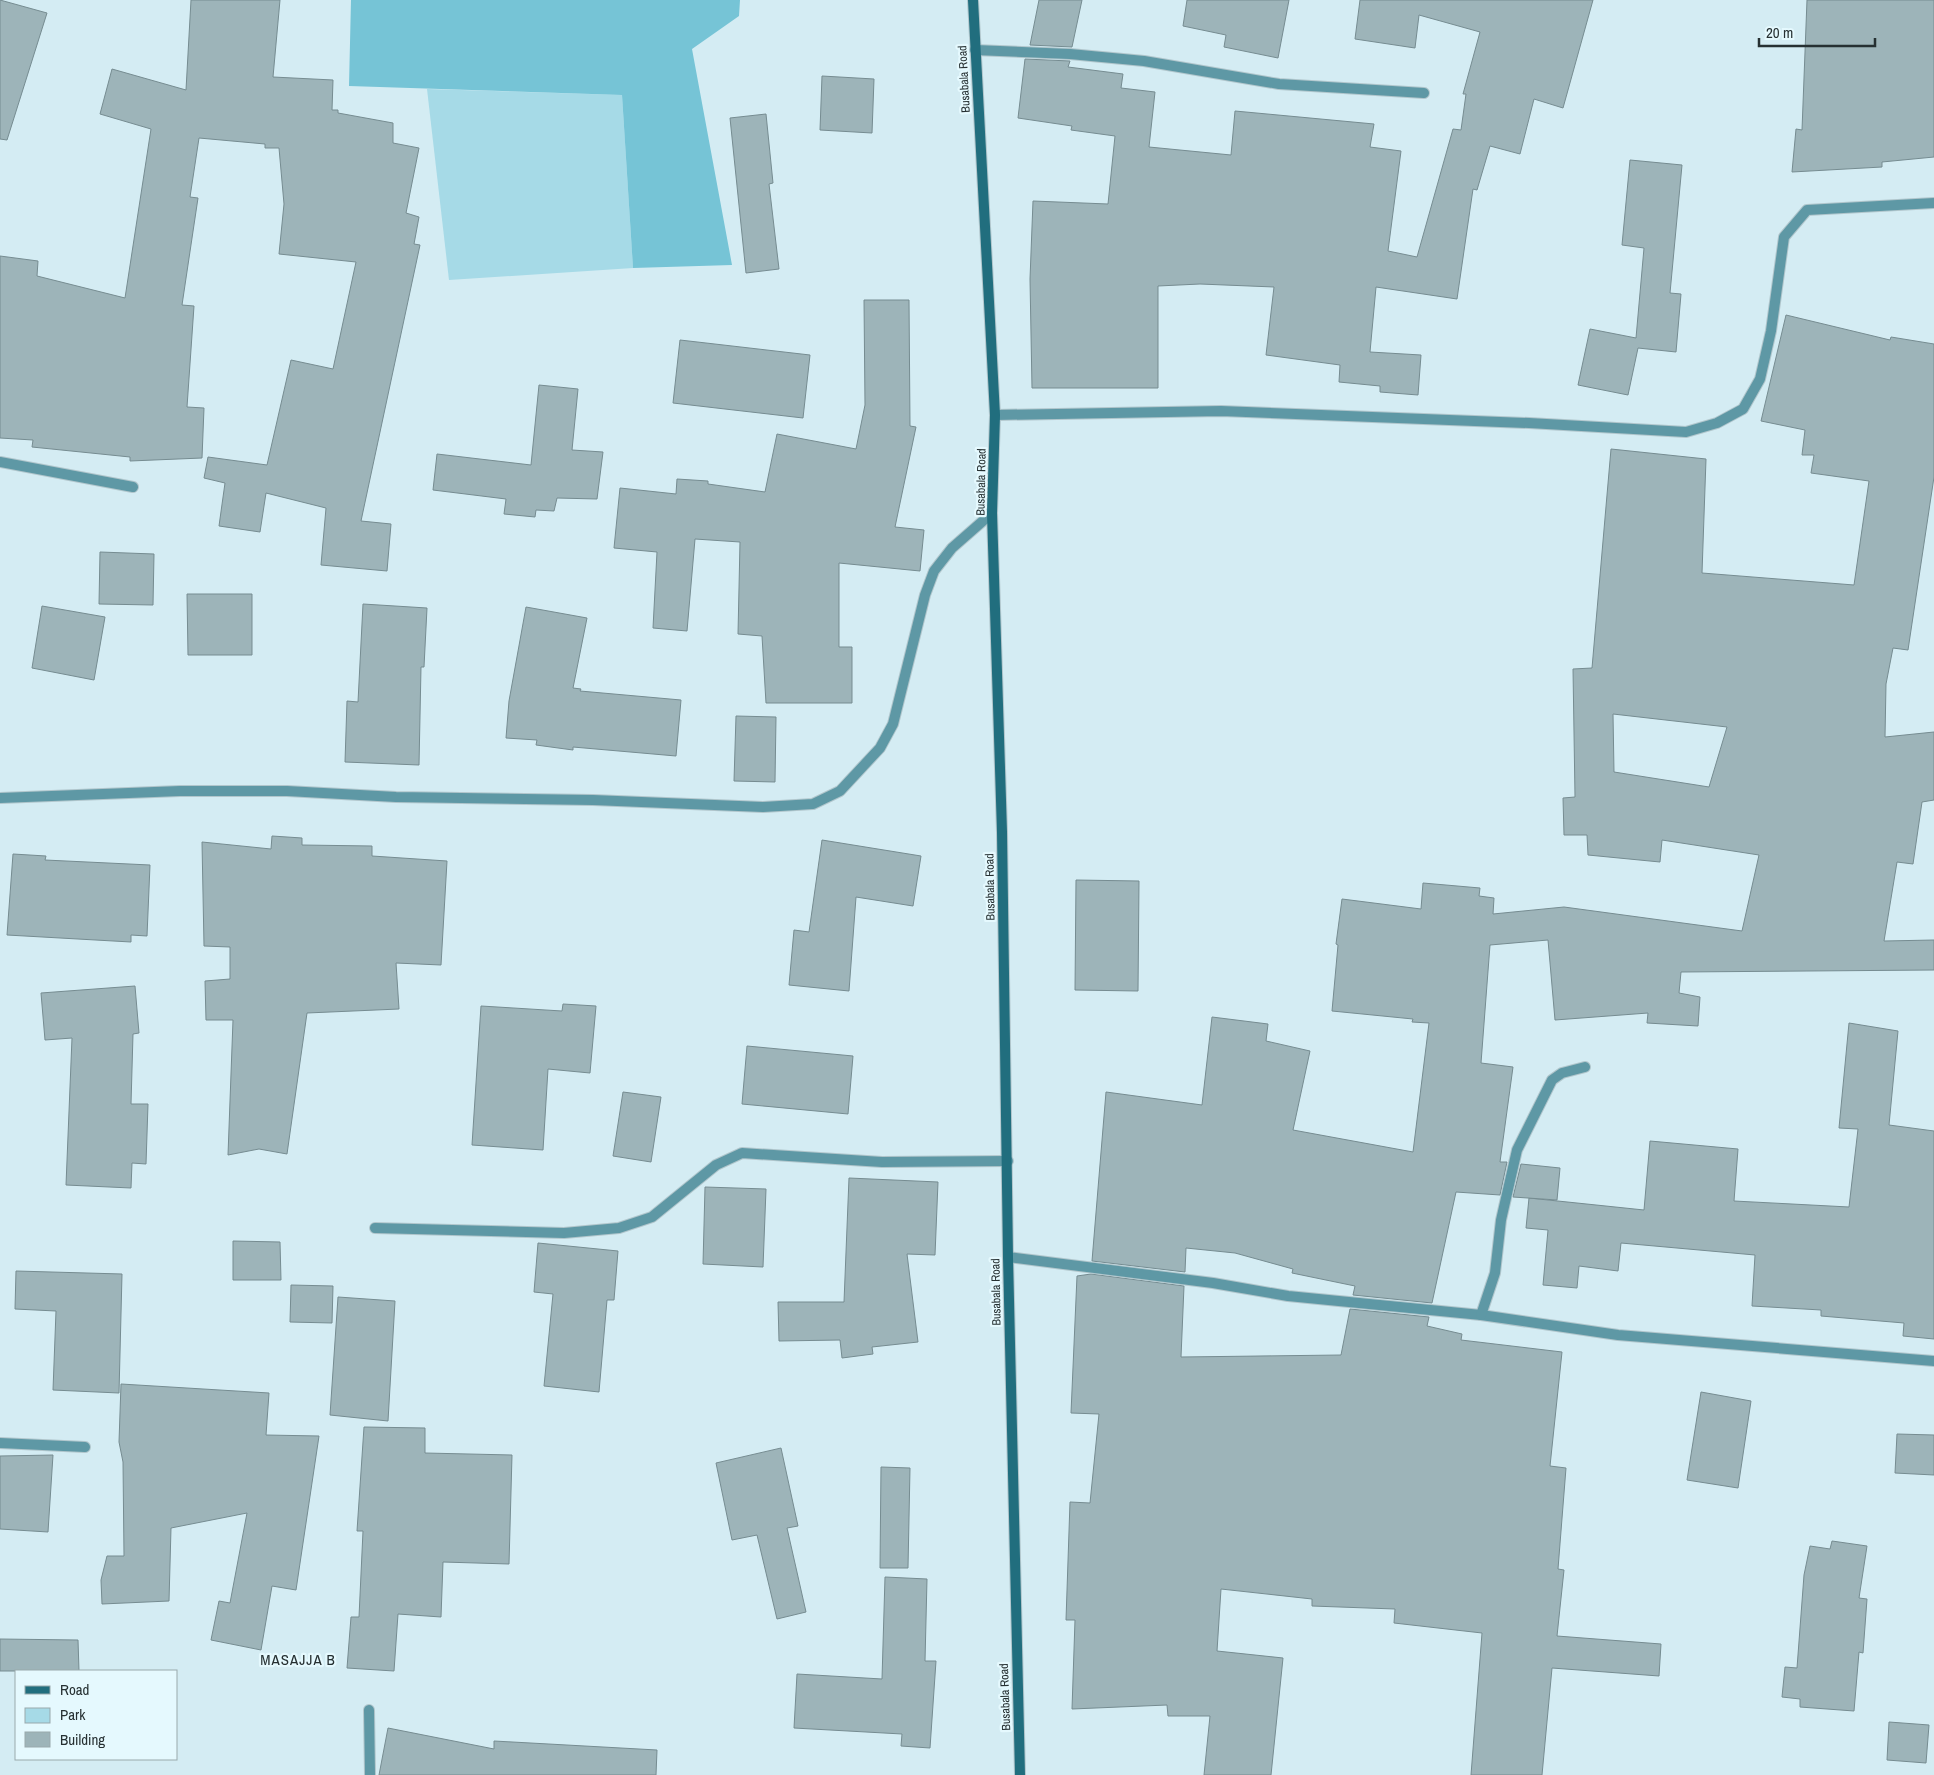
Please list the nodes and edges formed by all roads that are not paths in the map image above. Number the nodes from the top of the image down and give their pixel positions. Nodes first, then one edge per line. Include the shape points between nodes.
1 (973, 0) edge
2 (975, 50) junction
3 (1424, 93) dead end
4 (1934, 203) edge
5 (995, 415) junction
6 (0, 462) edge
7 (133, 486) dead end
8 (992, 513) junction
9 (0, 798) edge
10 (1585, 1067) dead end
11 (1008, 1161) junction
12 (375, 1228) dead end
13 (1008, 1257) junction
14 (1481, 1315) junction
15 (1934, 1361) edge
16 (0, 1443) edge
17 (85, 1447) dead end
18 (368, 1710) dead end
19 (370, 1775) edge
20 (1020, 1775) edge

1 - 2 street, Busabala Road
2 - 3 street via 1144,61 1279,84
2 - 5 street, Busabala Road
4 - 5 street via 1807,210 1784,237 1771,331 1760,379 1743,409 1718,423 1686,432 1221,411
5 - 8 street, Busabala Road
6 - 7 street
8 - 9 street via 952,548 934,571 893,724 880,748 840,791 813,804 763,807 286,791
8 - 11 street, Busabala Road
10 - 14 street via 1552,1080 1517,1150 1501,1220 1495,1273
11 - 12 street via 882,1162 742,1154 716,1165 652,1217 619,1228 564,1232
11 - 13 street, Busabala Road
13 - 14 street via 1213,1283 1288,1296
13 - 20 street, Busabala Road
14 - 15 street via 1618,1335
16 - 17 street
18 - 19 street

